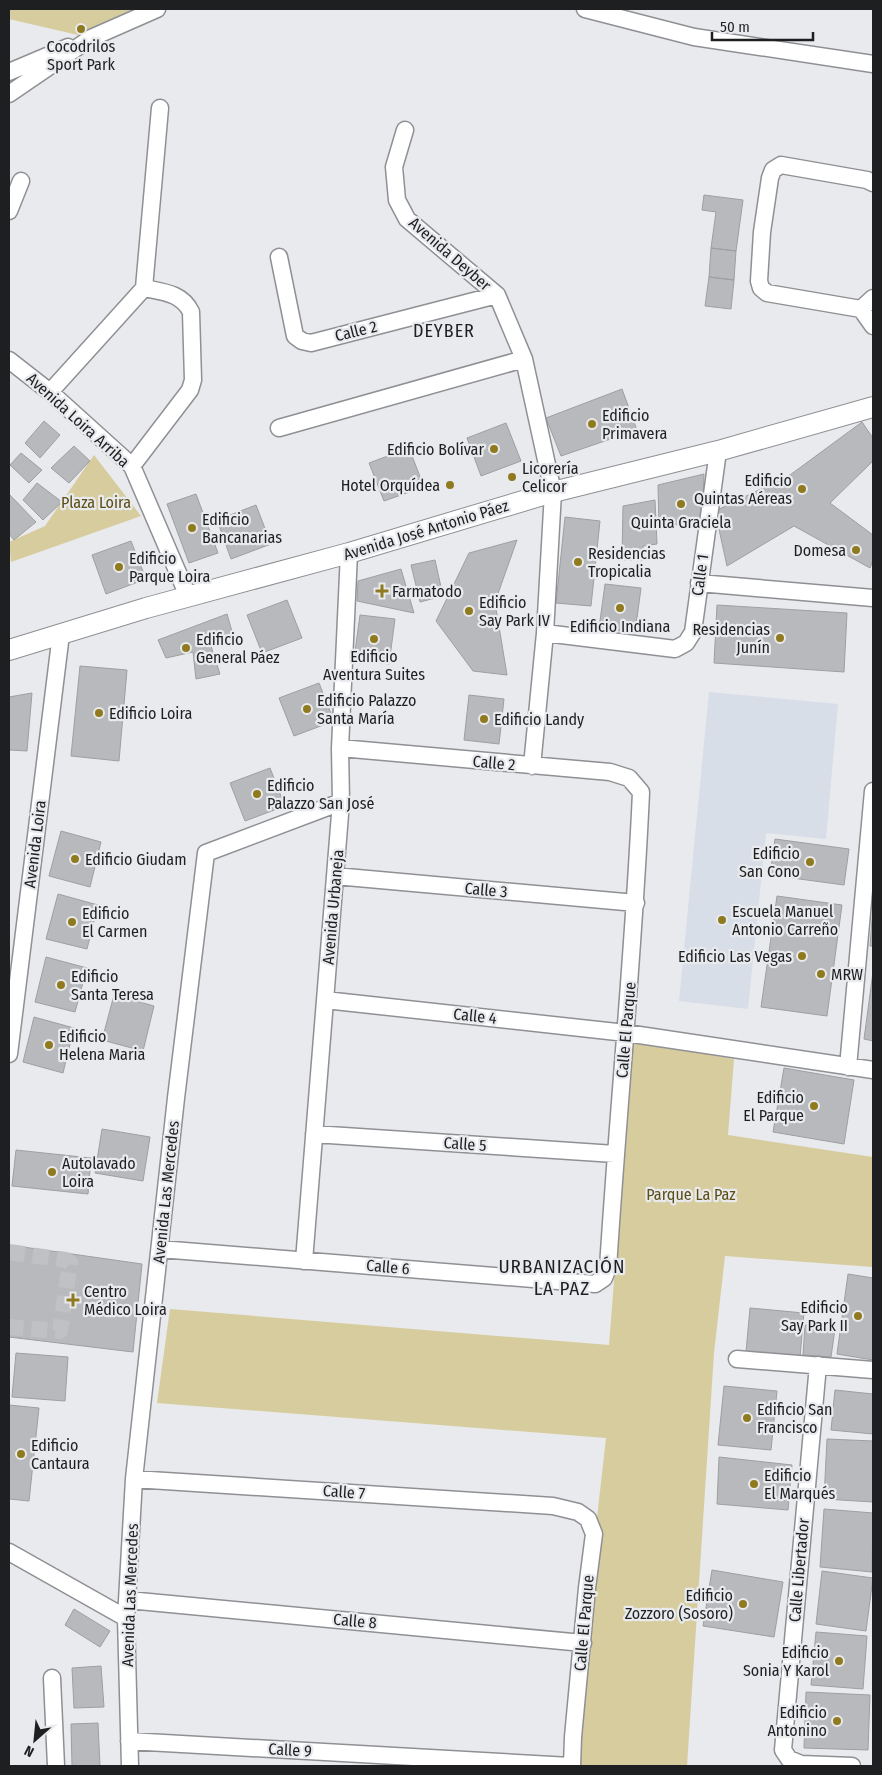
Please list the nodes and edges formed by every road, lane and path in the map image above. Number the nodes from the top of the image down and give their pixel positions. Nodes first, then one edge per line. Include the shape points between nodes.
1 (157, 9) edge
2 (585, 9) edge
3 (141, 14) edge
4 (91, 38) junction
5 (873, 64) edge
6 (9, 72) edge
7 (9, 94) edge
8 (160, 108) dead end
9 (405, 130) dead end
10 (21, 180) dead end
11 (873, 183) edge
12 (9, 211) edge
13 (278, 257) dead end
14 (144, 288) junction
15 (497, 295) junction
16 (873, 298) edge
17 (860, 309) junction
18 (873, 326) edge
19 (524, 359) junction
20 (9, 360) edge
21 (50, 392) junction
22 (873, 407) edge
23 (279, 428) dead end
24 (718, 452) junction
25 (132, 466) junction
26 (553, 492) junction
27 (349, 554) junction
28 (699, 583) junction
29 (188, 596) junction
30 (873, 598) edge
31 (545, 633) junction
32 (61, 634) junction
33 (9, 650) edge
34 (340, 748) junction
35 (532, 766) junction
36 (873, 791) edge
37 (641, 792) joint
38 (341, 802) junction
39 (335, 876) junction
40 (636, 903) junction
41 (325, 1000) junction
42 (626, 1032) junction
43 (9, 1054) edge
44 (848, 1067) junction
45 (873, 1070) edge
46 (314, 1134) junction
47 (615, 1154) junction
48 (160, 1249) junction
49 (304, 1261) junction
50 (608, 1268) joint
51 (737, 1359) dead end
52 (818, 1365) junction
53 (873, 1370) edge
54 (134, 1479) junction
55 (553, 1506) joint
56 (9, 1552) edge
57 (128, 1600) junction
58 (126, 1618) junction
59 (583, 1643) junction
60 (52, 1678) dead end
61 (129, 1741) junction
62 (56, 1766) edge
63 (130, 1766) edge
64 (571, 1766) edge
65 (852, 1766) edge

1 - 3 street
2 - 5 street via 694,37
3 - 4 street
4 - 6 street via 36,58
4 - 7 street
8 - 14 street
9 - 15 street, Avenida Deyber via 394,167 397,200 407,219
10 - 12 street
11 - 17 street via 781,165 773,170 770,178 762,232 759,281 767,293
13 - 15 street, Calle 2 via 295,336 311,343
14 - 21 street
14 - 25 street via 178,296 187,304 191,312 193,380 186,399
15 - 19 street, Avenida Deyber
16 - 17 street
17 - 18 street
19 - 23 street
19 - 26 street, Avenida Deyber
20 - 21 street, Avenida Loira Arriba
21 - 25 street, Avenida Loira Arriba
22 - 24 main road, Avenida José Antonio Páez
24 - 26 main road, Avenida José Antonio Páez
24 - 28 street, Calle 1
25 - 29 street, Avenida Loira Arriba
26 - 27 main road, Avenida José Antonio Páez
26 - 31 street, Avenida Deyber
27 - 29 main road, Avenida José Antonio Páez
27 - 34 street, Avenida Urbaneja
28 - 30 street
28 - 31 street, Calle 1 via 693,632 686,643 675,649
29 - 32 main road, Avenida José Antonio Páez
31 - 35 street, Avenida Deyber
32 - 33 main road, Avenida José Antonio Páez
32 - 43 street, Avenida Loira
34 - 35 street, Calle 2
34 - 38 street, Avenida Urbaneja
35 - 37 street, Calle 2 via 610,772 629,778
36 - 44 street
37 - 40 street, Calle El Parque
38 - 39 street, Avenida Urbaneja
38 - 48 street, Avenida Las Mercedes via 206,853
39 - 40 street, Calle 3
39 - 41 street, Avenida Urbaneja
40 - 42 street, Calle El Parque
41 - 42 street, Calle 4
41 - 46 street, Avenida Urbaneja
42 - 44 street, Calle 4
42 - 47 street, Calle El Parque
44 - 45 street, Calle 4
46 - 47 street, Calle 5
46 - 49 street, Avenida Urbaneja
47 - 50 street, Calle El Parque
48 - 49 street, Calle 6
48 - 54 street, Avenida Las Mercedes
49 - 50 street, Calle 6 via 595,1284 604,1278
51 - 52 street
52 - 53 street
52 - 65 street, Calle Libertador via 783,1750 789,1759 801,1764
54 - 55 street, Calle 7
54 - 57 street, Avenida Las Mercedes
55 - 59 street, Calle El Parque via 578,1512 588,1519 594,1534
56 - 58 street
57 - 58 street, Avenida Las Mercedes
57 - 59 street, Calle 8
58 - 61 street, Avenida Las Mercedes
59 - 64 street, Calle El Parque
60 - 62 street
61 - 63 street, Avenida Las Mercedes
61 - 64 street, Calle 9

